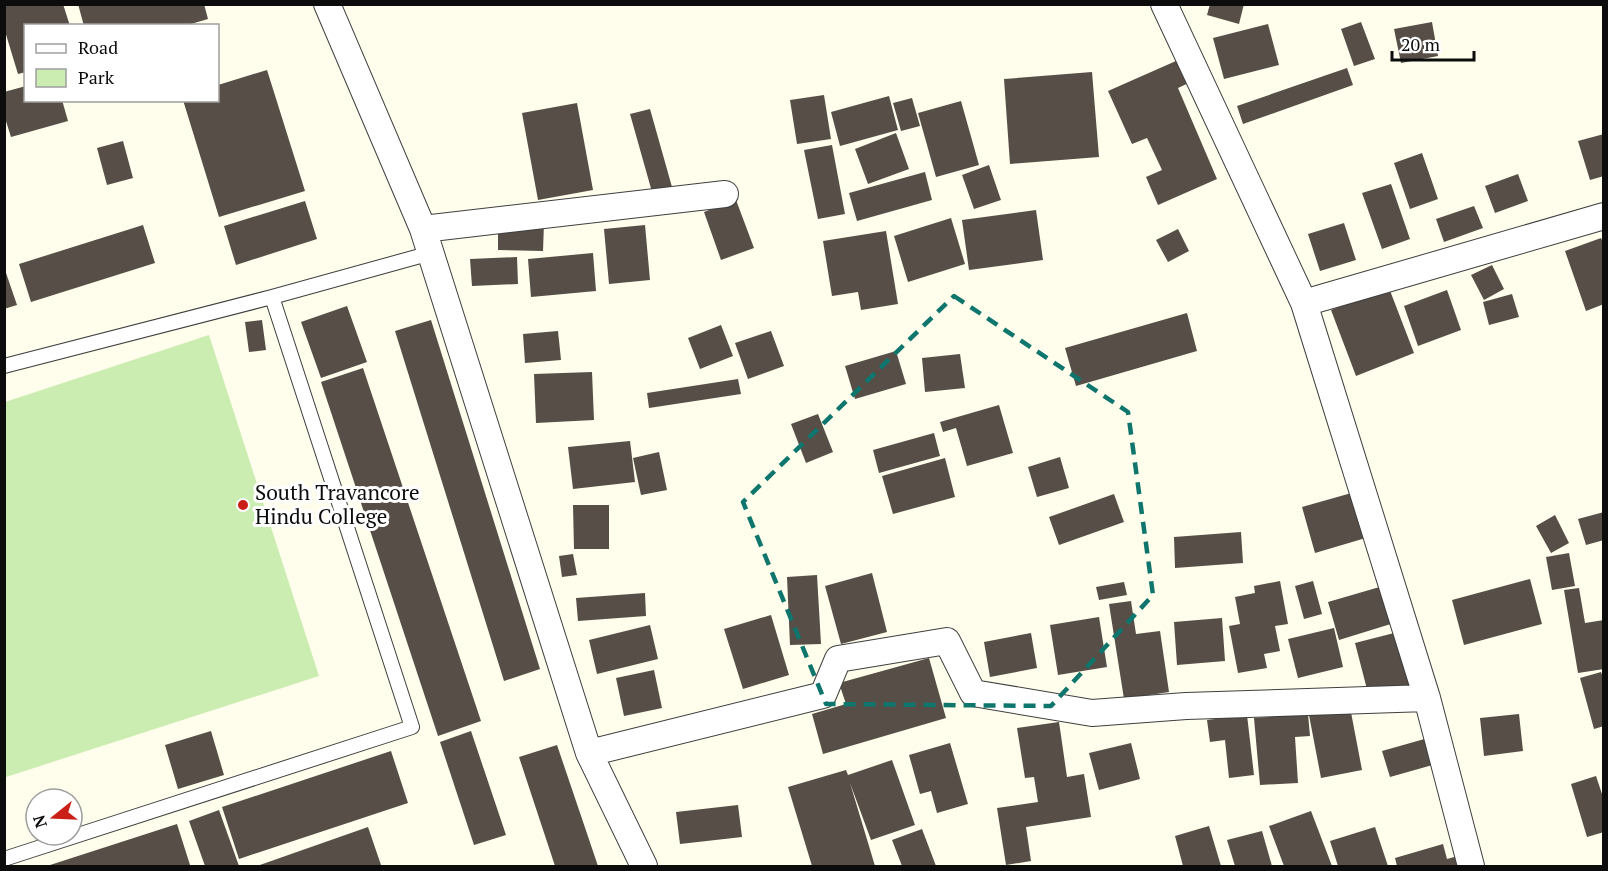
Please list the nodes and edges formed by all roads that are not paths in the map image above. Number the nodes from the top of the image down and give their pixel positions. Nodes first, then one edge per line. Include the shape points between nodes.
1 (327, 4) edge
2 (1164, 4) edge
3 (725, 194) dead end
4 (1604, 216) edge
5 (423, 229) junction
6 (431, 253) junction
7 (272, 297) junction
8 (1304, 303) junction
9 (4, 366) edge
10 (1427, 698) junction
11 (589, 753) junction
12 (4, 859) edge
13 (644, 867) edge
14 (1472, 867) edge

1 - 5 street
2 - 8 street
3 - 5 street
4 - 8 street
5 - 6 street
6 - 7 lane
6 - 11 street
7 - 9 lane
7 - 12 lane via 412,727
8 - 10 street
10 - 11 street via 1092,713 973,693 946,641 838,659 823,695
10 - 14 street
11 - 13 street

